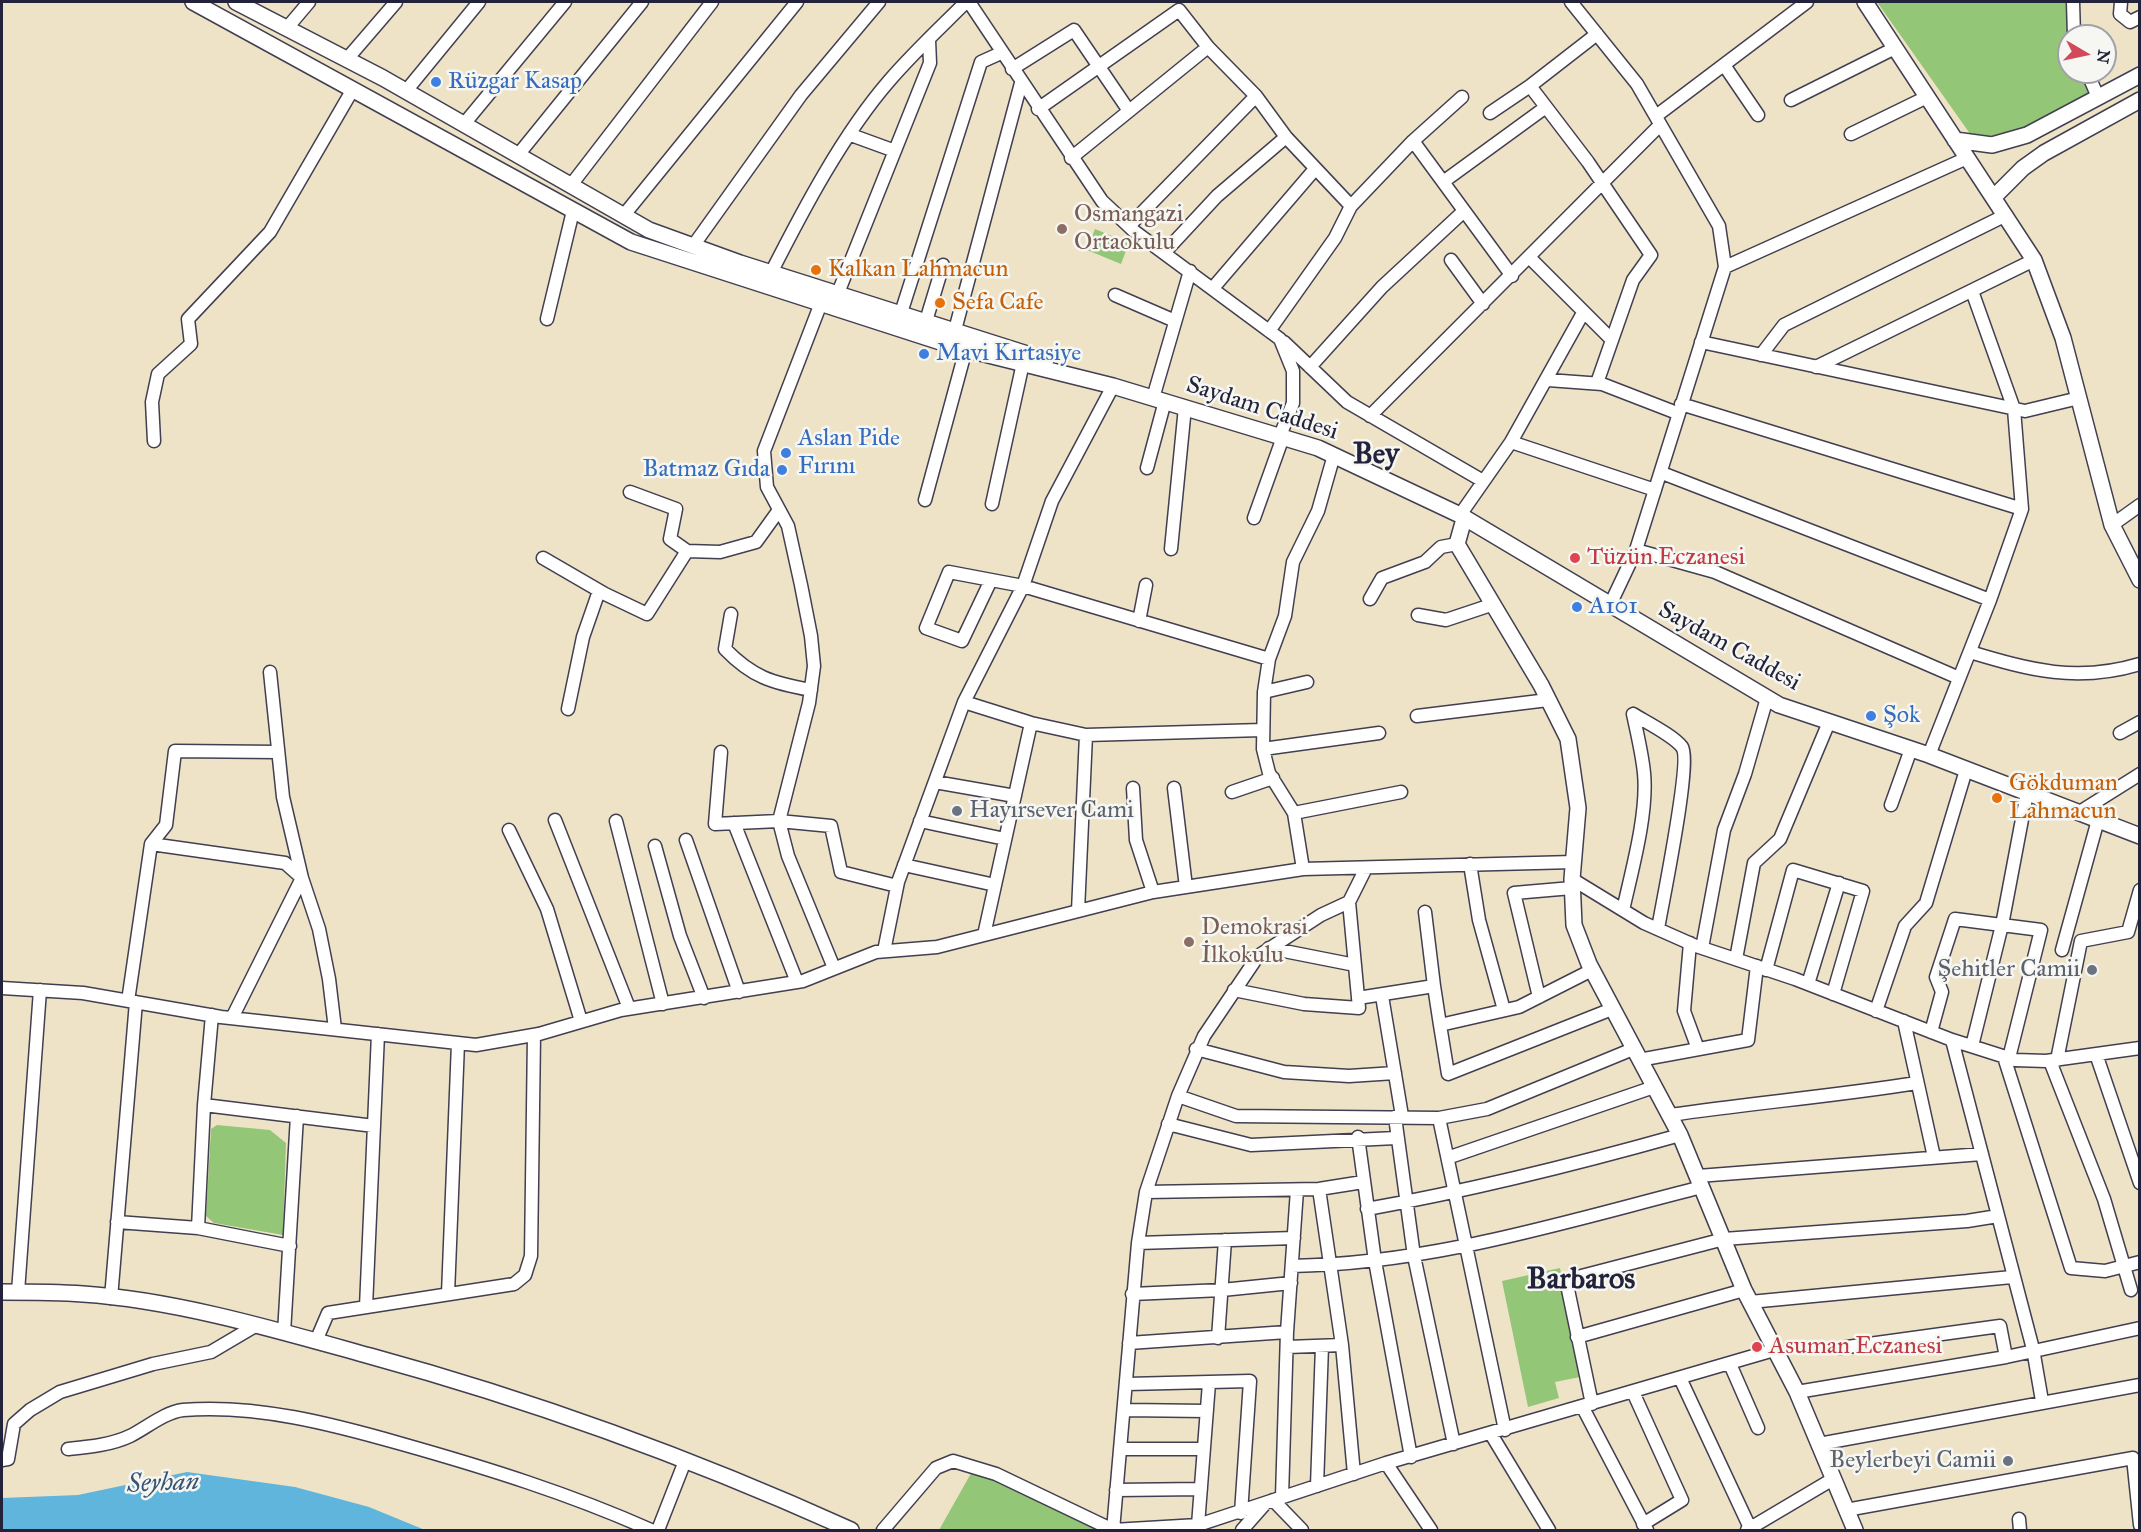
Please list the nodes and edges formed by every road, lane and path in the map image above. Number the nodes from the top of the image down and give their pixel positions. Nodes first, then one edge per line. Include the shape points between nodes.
1 (193, 2) edge
2 (236, 2) edge
3 (309, 2) edge
4 (396, 2) edge
5 (479, 2) edge
6 (565, 2) edge
7 (642, 2) edge
8 (712, 2) edge
9 (879, 2) edge
10 (967, 2) edge
11 (1571, 2) edge
12 (1807, 2) edge
13 (1865, 2) edge
14 (2073, 2) edge
15 (2121, 2) edge
16 (791, 4) edge
17 (2139, 17) edge
18 (2074, 24) edge
19 (287, 28) junction
20 (1597, 34) junction
21 (929, 40) junction
22 (1208, 47) junction
23 (1895, 48) junction
24 (1001, 53) junction
25 (347, 59) junction
26 (1724, 64) junction
27 (1098, 68) junction
28 (1011, 69) junction
29 (2139, 75) edge
30 (1021, 83) junction
31 (2092, 84) edge
32 (1530, 86) junction
33 (353, 89) junction
34 (406, 91) junction
35 (1256, 96) junction
36 (1462, 97) dead end
37 (1927, 97) junction
38 (2098, 97) junction
39 (1791, 100) dead end
40 (2139, 100) edge
41 (1546, 107) junction
42 (1038, 109) junction
43 (1129, 111) junction
44 (1490, 113) dead end
45 (1758, 116) dead end
46 (1658, 121) junction
47 (464, 124) junction
48 (1851, 134) dead end
49 (851, 135) junction
50 (1286, 137) junction
51 (1955, 140) junction
52 (1413, 141) junction
53 (896, 151) junction
54 (518, 155) junction
55 (1071, 158) junction
56 (1967, 158) junction
57 (1315, 169) junction
58 (1443, 182) junction
59 (1603, 184) junction
60 (571, 185) junction
61 (1994, 197) junction
62 (1351, 206) junction
63 (573, 211) junction
64 (1464, 211) junction
65 (624, 215) junction
66 (2006, 215) junction
67 (1128, 226) junction
68 (693, 246) junction
69 (1164, 253) junction
70 (1530, 258) junction
71 (1451, 260) dead end
72 (2034, 260) junction
73 (943, 265) dead end
74 (1725, 267) junction
75 (1190, 271) junction
76 (771, 273) junction
77 (1512, 276) junction
78 (1213, 288) junction
79 (1972, 291) junction
80 (838, 293) junction
81 (1115, 295) dead end
82 (821, 303) junction
83 (1484, 304) junction
84 (902, 313) junction
85 (1583, 313) junction
86 (547, 319) dead end
87 (926, 321) junction
88 (1175, 321) junction
89 (955, 330) junction
90 (1269, 331) junction
91 (1280, 339) junction
92 (1612, 340) junction
93 (1701, 342) junction
94 (966, 349) junction
95 (1761, 355) junction
96 (1023, 363) junction
97 (1310, 367) junction
98 (1816, 367) junction
99 (1548, 380) junction
100 (1597, 383) junction
101 (1113, 386) junction
102 (2079, 398) junction
103 (1159, 399) junction
104 (1185, 407) junction
105 (1679, 408) junction
106 (2014, 409) junction
107 (1370, 416) junction
108 (1282, 437) junction
109 (154, 441) dead end
110 (1511, 442) junction
111 (1334, 455) junction
112 (1146, 468) dead end
113 (1662, 473) junction
114 (1484, 481) junction
115 (1655, 490) junction
116 (630, 492) dead end
117 (925, 500) dead end
118 (992, 504) dead end
119 (2139, 505) edge
120 (2022, 509) junction
121 (779, 510) junction
122 (1462, 517) junction
123 (1254, 518) dead end
124 (2112, 525) junction
125 (1457, 544) junction
126 (1171, 549) dead end
127 (687, 550) junction
128 (1635, 550) junction
129 (543, 558) dead end
130 (991, 580) junction
131 (2139, 580) edge
132 (1146, 585) dead end
133 (1023, 586) junction
134 (599, 591) junction
135 (1370, 599) dead end
136 (1990, 600) junction
137 (1494, 604) junction
138 (1610, 605) junction
139 (731, 614) dead end
140 (1418, 615) dead end
141 (1139, 621) junction
142 (1970, 652) junction
143 (1269, 659) junction
144 (2139, 664) edge
145 (270, 672) dead end
146 (1959, 678) junction
147 (1307, 682) dead end
148 (811, 690) junction
149 (1264, 692) junction
150 (1767, 698) junction
151 (1548, 700) junction
152 (964, 702) junction
153 (568, 709) dead end
154 (1417, 716) dead end
155 (1829, 722) junction
156 (2139, 722) edge
157 (1031, 723) junction
158 (1262, 730) junction
159 (1379, 733) dead end
160 (2120, 733) dead end
161 (1086, 735) junction
162 (1263, 749) junction
163 (1911, 749) junction
164 (277, 752) junction
165 (721, 752) dead end
166 (1929, 755) junction
167 (1966, 770) junction
168 (2139, 774) edge
169 (1273, 778) junction
170 (935, 782) junction
171 (1133, 788) dead end
172 (1174, 788) dead end
173 (1232, 792) dead end
174 (1401, 792) dead end
175 (2027, 793) junction
176 (1015, 796) junction
177 (1891, 805) dead end
178 (1294, 813) junction
179 (2078, 813) junction
180 (555, 820) dead end
181 (779, 820) junction
182 (2098, 820) junction
183 (616, 821) dead end
184 (920, 821) junction
185 (734, 823) junction
186 (509, 830) dead end
187 (2139, 836) edge
188 (1005, 839) junction
189 (686, 840) dead end
190 (151, 844) junction
191 (655, 846) dead end
192 (1574, 862) junction
193 (1470, 864) junction
194 (904, 865) junction
195 (1365, 868) junction
196 (1303, 869) junction
197 (302, 878) junction
198 (1572, 883) junction
199 (1839, 884) junction
200 (995, 885) junction
201 (897, 886) junction
202 (1186, 887) junction
203 (2139, 890) edge
204 (1153, 892) junction
205 (1349, 902) junction
206 (1078, 910) junction
207 (1623, 910) junction
208 (1425, 912) dead end
209 (2001, 925) junction
210 (1658, 929) junction
211 (984, 935) junction
212 (1696, 945) junction
213 (1269, 948) junction
214 (2062, 950) dead end
215 (884, 951) junction
216 (1736, 959) junction
217 (1355, 965) junction
218 (834, 968) junction
219 (1762, 968) junction
220 (1592, 970) junction
221 (797, 982) junction
222 (1808, 984) junction
223 (1434, 986) junction
224 (2, 988) edge
225 (40, 990) junction
226 (1234, 990) junction
227 (739, 992) junction
228 (1833, 994) junction
229 (1382, 996) junction
230 (1539, 997) junction
231 (704, 998) junction
232 (1358, 998) junction
233 (132, 1001) junction
234 (663, 1004) junction
235 (629, 1008) junction
236 (1612, 1009) junction
237 (1504, 1010) junction
238 (1876, 1011) junction
239 (212, 1015) junction
240 (232, 1018) junction
241 (581, 1021) junction
242 (1904, 1021) junction
243 (1440, 1025) junction
244 (335, 1029) junction
245 (1931, 1032) junction
246 (378, 1034) junction
247 (534, 1035) junction
248 (1952, 1040) junction
249 (458, 1043) junction
250 (1972, 1046) junction
251 (2139, 1048) edge
252 (1196, 1049) junction
253 (1698, 1049) junction
254 (1636, 1054) junction
255 (2096, 1054) junction
256 (2006, 1057) junction
257 (2054, 1060) junction
258 (1395, 1073) junction
259 (1917, 1083) junction
260 (1654, 1087) junction
261 (1178, 1096) junction
262 (204, 1105) junction
263 (1670, 1115) junction
264 (297, 1116) junction
265 (1399, 1117) junction
266 (1439, 1118) junction
267 (1168, 1124) junction
268 (374, 1126) junction
269 (1680, 1135) junction
270 (1358, 1137) junction
271 (1396, 1138) junction
272 (1982, 1154) junction
273 (1450, 1157) junction
274 (1934, 1157) junction
275 (1700, 1181) junction
276 (1363, 1182) junction
277 (2139, 1183) edge
278 (1319, 1189) junction
279 (1298, 1190) junction
280 (1146, 1192) junction
281 (1456, 1193) junction
282 (1406, 1202) junction
283 (1367, 1209) junction
284 (1998, 1216) junction
285 (117, 1222) junction
286 (198, 1228) junction
287 (1294, 1238) junction
288 (1724, 1239) junction
289 (1225, 1240) junction
290 (1138, 1243) junction
291 (290, 1246) junction
292 (1467, 1247) junction
293 (1414, 1256) junction
294 (1375, 1261) junction
295 (2139, 1262) edge
296 (1329, 1265) junction
297 (1292, 1266) junction
298 (2124, 1266) junction
299 (2013, 1277) junction
300 (1291, 1283) junction
301 (1222, 1290) junction
302 (2131, 1290) dead end
303 (2, 1292) edge
304 (18, 1292) junction
305 (448, 1294) junction
306 (1132, 1294) junction
307 (1747, 1296) junction
308 (111, 1298) junction
309 (366, 1307) junction
310 (255, 1326) junction
311 (2139, 1328) edge
312 (1287, 1332) junction
313 (284, 1333) junction
314 (1577, 1337) junction
315 (1218, 1338) junction
316 (316, 1341) junction
317 (1129, 1343) junction
318 (1342, 1345) junction
319 (1322, 1346) junction
320 (1287, 1347) junction
321 (1840, 1348) dead end
322 (2033, 1349) junction
323 (1774, 1350) junction
324 (2006, 1357) junction
325 (1730, 1364) junction
326 (1680, 1378) junction
327 (1209, 1383) junction
328 (1127, 1384) junction
329 (2139, 1385) edge
330 (1633, 1392) junction
331 (1797, 1392) junction
332 (2042, 1401) junction
333 (1587, 1405) junction
334 (1125, 1410) junction
335 (1207, 1411) junction
336 (1758, 1428) dead end
337 (1505, 1430) junction
338 (1491, 1434) junction
339 (1454, 1444) junction
340 (1819, 1444) junction
341 (68, 1449) dead end
342 (1121, 1449) junction
343 (1204, 1449) junction
344 (1411, 1457) junction
345 (2, 1460) edge
346 (685, 1461) junction
347 (1386, 1463) junction
348 (1354, 1474) junction
349 (1833, 1479) junction
350 (1317, 1486) junction
351 (1116, 1490) junction
352 (1201, 1490) junction
353 (1273, 1500) junction
354 (1846, 1510) junction
355 (1241, 1513) junction
356 (1198, 1525) junction
357 (2139, 1525) edge
358 (1645, 1527) edge
359 (651, 1530) edge
360 (658, 1530) edge
361 (851, 1530) edge
362 (883, 1530) edge
363 (1113, 1530) edge
364 (1242, 1530) edge
365 (1302, 1530) edge
366 (1431, 1530) edge
367 (1549, 1530) edge
368 (1749, 1530) edge
369 (1855, 1530) edge

1 - 33 main road
2 - 19 main road
3 - 19 street
4 - 25 street
5 - 34 street
6 - 47 street
7 - 54 street
8 - 60 street
9 - 68 street via 801,95
10 - 21 street
10 - 24 street
11 - 20 street
12 - 26 street
13 - 23 main road
14 - 18 street
15 - 17 street via 2120,14 2130,22
16 - 65 street
19 - 25 main road
20 - 32 street
20 - 46 street via 1636,84
21 - 49 street via 888,81
21 - 53 street via 930,63
22 - 27 street via 1179,10
22 - 35 street
22 - 43 street
23 - 37 main road
23 - 39 street
24 - 28 street
24 - 84 street via 981,62
25 - 34 main road
26 - 45 street
26 - 46 street
27 - 28 street via 1074,30
27 - 42 street
27 - 43 street
28 - 30 street
29 - 38 main road
30 - 42 street
30 - 89 street
31 - 38 street
32 - 41 street
32 - 44 street
33 - 63 main road
33 - 109 street via 270,232 188,319 191,344 158,374 152,402
34 - 47 main road
35 - 50 street
35 - 67 street
36 - 52 street
37 - 48 street
37 - 51 main road
38 - 51 main road via 2018,137 1992,145
40 - 61 main road via 2044,153
41 - 58 street
41 - 59 street
42 - 55 street
43 - 55 street
46 - 59 street
46 - 74 street via 1719,226
47 - 54 main road
49 - 53 street
49 - 76 street
50 - 57 street
50 - 69 street via 1217,196
51 - 56 main road
52 - 58 street
52 - 62 street
53 - 80 street
54 - 60 main road
55 - 67 street via 1102,201
56 - 61 main road
56 - 74 street
57 - 62 street
57 - 78 street
58 - 64 street
59 - 70 street
59 - 92 street via 1651,255 1633,280
60 - 65 main road
61 - 66 main road
62 - 90 street via 1335,238
63 - 82 main road via 631,242
63 - 86 street
64 - 77 street
64 - 97 street via 1382,287
65 - 68 main road via 649,230
66 - 72 main road
66 - 95 street via 1784,325
67 - 69 street
68 - 76 main road
69 - 75 street
70 - 77 street
70 - 85 street
71 - 83 street
72 - 79 street
72 - 102 main road via 2063,338
73 - 87 street
74 - 93 street
75 - 78 street
75 - 88 street
76 - 80 main road
77 - 83 street
78 - 90 street
79 - 98 street
79 - 106 street
80 - 84 main road
81 - 88 street
82 - 94 main road
82 - 121 street via 764,451 767,487
83 - 107 street
84 - 87 main road
85 - 92 street
85 - 99 street
87 - 89 main road
88 - 103 street
89 - 101 main road via 1012,347
90 - 91 street
91 - 97 street
91 - 108 street via 1293,371 1293,403
92 - 100 street
93 - 95 street
93 - 105 street
94 - 96 main road
94 - 117 street
95 - 98 street
96 - 101 main road
96 - 118 street
97 - 107 street via 1347,402
98 - 106 street
99 - 100 street
99 - 110 street
100 - 105 street
101 - 103 main road, Saydam Caddesi
101 - 133 street via 1052,501
102 - 106 street via 2025,411
102 - 124 main road
103 - 104 main road, Saydam Caddesi
103 - 112 street
104 - 108 main road, Saydam Caddesi
104 - 126 street
105 - 113 street
105 - 120 street
106 - 120 street
107 - 114 street
108 - 111 main road, Saydam Caddesi
108 - 123 street
110 - 114 street
110 - 115 street
111 - 122 main road, Saydam Caddesi
111 - 143 street via 1318,511 1293,562 1285,616
113 - 115 street
113 - 136 street
114 - 122 street
115 - 128 street
116 - 127 street via 676,509 670,539
119 - 124 street
120 - 136 street
121 - 127 street via 756,542 720,552
121 - 148 street via 788,526 811,636
122 - 125 main road
122 - 138 main road, Saydam Caddesi
124 - 131 main road
125 - 135 street via 1441,547 1425,562 1382,578
125 - 137 main road
127 - 134 street via 647,614
128 - 138 street
128 - 146 street via 1715,572
129 - 134 street
130 - 130 street via 962,641 926,628 949,572
130 - 133 street
132 - 141 street
133 - 141 street
133 - 152 street
134 - 153 street via 583,637
136 - 142 street
137 - 140 street via 1446,620
137 - 151 main road
138 - 150 main road, Saydam Caddesi
139 - 148 street via 725,649 744,669 780,684
141 - 143 street
142 - 144 street via 2032,671 2110,672
142 - 146 street
143 - 149 street
145 - 164 street
146 - 166 street
147 - 149 street
148 - 181 street
149 - 158 street
150 - 155 main road, Saydam Caddesi
150 - 212 street via 1724,830
151 - 154 street
151 - 192 main road via 1568,739 1578,808
152 - 157 street
152 - 170 street
155 - 163 main road, Saydam Caddesi
155 - 216 street via 1780,839 1754,863
156 - 160 street
157 - 161 street
157 - 176 street
158 - 161 street
158 - 162 street
159 - 162 street
161 - 206 street
162 - 169 street
163 - 166 main road, Saydam Caddesi
163 - 177 street
164 - 190 street via 175,750 166,825
164 - 197 street
165 - 185 street via 715,824
166 - 167 main road, Saydam Caddesi
167 - 175 main road, Saydam Caddesi
167 - 238 street via 1926,903 1905,926
168 - 179 street
169 - 173 street
169 - 178 street
170 - 176 street
170 - 184 street
171 - 204 street via 1136,840
172 - 202 street
174 - 178 street
175 - 179 main road, Saydam Caddesi
175 - 209 street
176 - 188 street
178 - 196 street
179 - 182 main road, Saydam Caddesi
180 - 235 street
181 - 185 street
181 - 201 street via 831,826 841,872
181 - 218 street via 788,856
182 - 187 main road, Saydam Caddesi
182 - 214 street
183 - 234 street
184 - 188 street
184 - 194 street
185 - 221 street
186 - 241 street via 547,909
188 - 200 street
189 - 227 street
190 - 197 street via 285,863
190 - 233 street
191 - 231 street via 680,936
192 - 193 street
192 - 198 main road
193 - 195 street
193 - 237 street via 1479,920
194 - 200 street
194 - 201 street
195 - 196 street
195 - 205 street
196 - 202 street
197 - 240 street
197 - 244 street via 319,929
198 - 207 street
198 - 220 main road via 1574,925
198 - 230 street via 1515,893
199 - 219 street via 1794,870
199 - 222 street
199 - 228 street via 1863,891
200 - 211 street
201 - 215 street
202 - 204 street
203 - 257 street via 2128,932 2081,941
204 - 206 street
205 - 213 street
205 - 217 street
206 - 211 street
207 - 210 street
207 - 210 street via 1644,790 1633,714 1684,752 1683,784
208 - 223 street
209 - 245 street via 1955,919 1936,977 1942,992
209 - 250 street
209 - 256 street via 2041,930
210 - 212 street
211 - 215 street via 937,947
212 - 216 street
212 - 253 street via 1684,1011
213 - 217 street
213 - 226 street via 1258,956
215 - 218 street
216 - 219 street
217 - 232 street
218 - 221 street
219 - 222 street
219 - 253 street via 1748,1040
220 - 230 street
220 - 236 main road
221 - 227 street
222 - 228 street
223 - 229 street
223 - 243 street
224 - 225 street
225 - 233 street
225 - 304 street
226 - 232 street via 1304,1004 1359,1008
226 - 252 street
227 - 231 street
228 - 238 street
229 - 232 street
229 - 258 street
230 - 237 street
231 - 234 street
233 - 239 street
233 - 285 street
234 - 235 street
235 - 241 street
236 - 243 street via 1448,1074
236 - 254 main road
237 - 243 street
238 - 242 street
239 - 240 street
239 - 262 street
240 - 244 street
241 - 247 street
242 - 245 street
242 - 259 street
244 - 246 street
245 - 248 street
246 - 249 street
246 - 268 street
247 - 249 street via 476,1045
247 - 305 street via 531,1256 525,1275 514,1284
248 - 250 street
248 - 272 street
249 - 305 street
250 - 256 street
251 - 255 street
252 - 258 street via 1284,1072 1349,1076
252 - 261 street
253 - 254 street
254 - 260 main road
254 - 266 street via 1487,1109
255 - 257 street
255 - 277 street
256 - 257 street
256 - 298 street via 2071,1268 2105,1271
257 - 298 street
258 - 265 street
259 - 263 street
259 - 274 street
260 - 263 main road
260 - 273 street
261 - 265 street via 1236,1116
261 - 267 street
262 - 264 street
262 - 286 street
263 - 269 main road
264 - 268 street
264 - 291 street
265 - 266 street
265 - 271 street
266 - 273 street
267 - 270 street via 1251,1145
267 - 280 street
268 - 309 street
269 - 275 main road
269 - 281 street
270 - 271 street
270 - 276 street
271 - 282 street
272 - 274 street
272 - 284 street
273 - 281 street
274 - 275 street
275 - 288 main road
275 - 292 street
276 - 278 street
276 - 283 street
278 - 279 street
278 - 296 street
279 - 280 street
279 - 287 street
280 - 290 street
281 - 282 street
281 - 292 street
282 - 283 street
282 - 293 street
283 - 294 street
284 - 288 street
284 - 299 street
285 - 286 street
285 - 308 street
286 - 291 street
287 - 289 street
287 - 297 street
288 - 307 main road
288 - 314 street via 1566,1280
289 - 290 street
289 - 301 street
290 - 306 street
291 - 313 street
292 - 293 street
292 - 337 street
293 - 294 street
293 - 339 street
294 - 296 street
294 - 344 street
295 - 298 street
296 - 297 street
296 - 318 street
297 - 300 street
298 - 302 street
299 - 307 street
299 - 322 street
300 - 301 street
300 - 312 street
301 - 306 street
301 - 315 street
303 - 304 main road
304 - 308 main road
305 - 309 street
306 - 317 street
307 - 314 street
307 - 323 main road
308 - 310 main road
309 - 316 street via 328,1313
310 - 313 main road
310 - 345 street via 211,1352 153,1364 60,1392 14,1424 8,1459
311 - 322 street
312 - 315 street
312 - 320 street
313 - 316 main road
314 - 333 street
315 - 317 street
316 - 346 main road via 454,1379
317 - 328 street
318 - 319 street
318 - 348 street
319 - 320 street
319 - 350 street
320 - 353 street
321 - 324 street via 2000,1326
322 - 324 street
322 - 332 street
323 - 325 street
323 - 331 main road
324 - 331 street
325 - 326 street
325 - 336 street
326 - 330 street
326 - 368 street
327 - 328 street
327 - 335 street
327 - 355 street via 1250,1381
328 - 334 street
329 - 332 street
330 - 333 street
330 - 358 street via 1682,1500
331 - 340 main road
332 - 340 street
333 - 337 street
333 - 358 street
334 - 335 street
334 - 342 street
335 - 343 street
337 - 338 street
338 - 339 street
338 - 367 street
339 - 344 street
340 - 349 main road
341 - 359 street via 128,1437 179,1410 272,1414 336,1426 490,1468
342 - 343 street
342 - 351 street
343 - 352 street
344 - 347 street
346 - 360 street
346 - 361 main road
347 - 348 street
347 - 366 street
348 - 350 street
349 - 354 main road
349 - 368 street
350 - 353 street
351 - 352 street
351 - 363 street
352 - 356 street
353 - 355 street
353 - 364 street
353 - 365 street
354 - 357 street via 2133,1458
354 - 369 main road
355 - 356 street
356 - 363 street
362 - 363 street via 936,1468 952,1461 996,1474

